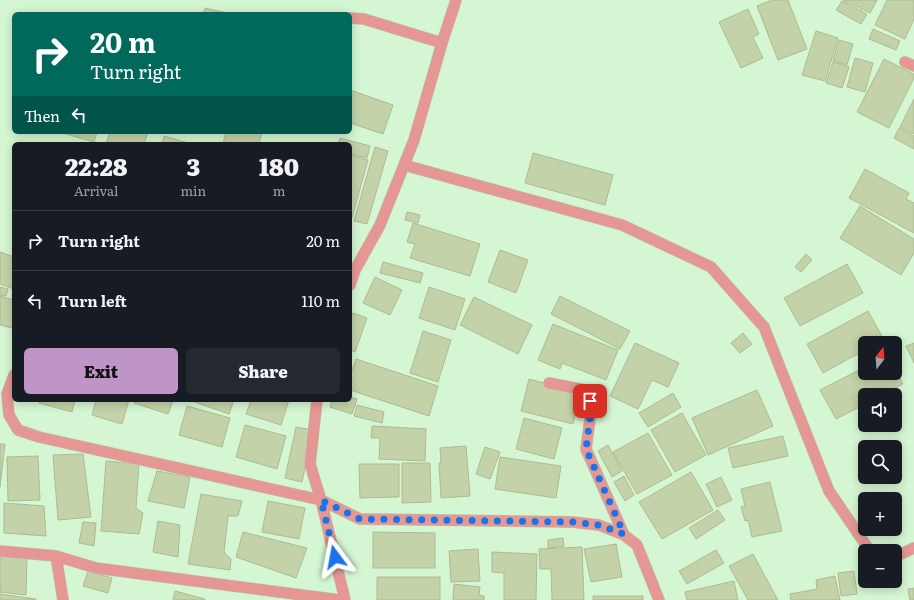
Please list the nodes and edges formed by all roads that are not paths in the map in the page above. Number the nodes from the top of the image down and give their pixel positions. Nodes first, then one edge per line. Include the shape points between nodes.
1 (456, 0) edge
2 (352, 18) edge
3 (442, 43) junction
4 (404, 165) junction
5 (352, 270) edge
6 (12, 380) edge
7 (549, 383) dead end
8 (317, 402) edge
9 (321, 500) junction
10 (624, 534) junction
11 (865, 544) edge
12 (914, 548) edge
13 (0, 550) edge
14 (902, 554) edge
15 (56, 556) junction
16 (63, 600) edge
17 (340, 600) edge
18 (345, 600) edge
19 (659, 600) edge

1 - 3 street
2 - 3 street via 364,18
3 - 4 street via 414,140
4 - 5 street via 380,225
4 - 11 street via 622,225 711,267 764,328 829,491
6 - 9 street via 7,394 8,408 18,430 39,437
7 - 10 street via 590,391 591,411 586,449
8 - 9 street via 310,464
9 - 10 street via 360,519 572,522 599,525
9 - 18 street
10 - 19 street via 637,545
12 - 14 street
13 - 15 street
15 - 16 street
15 - 17 street via 96,568

